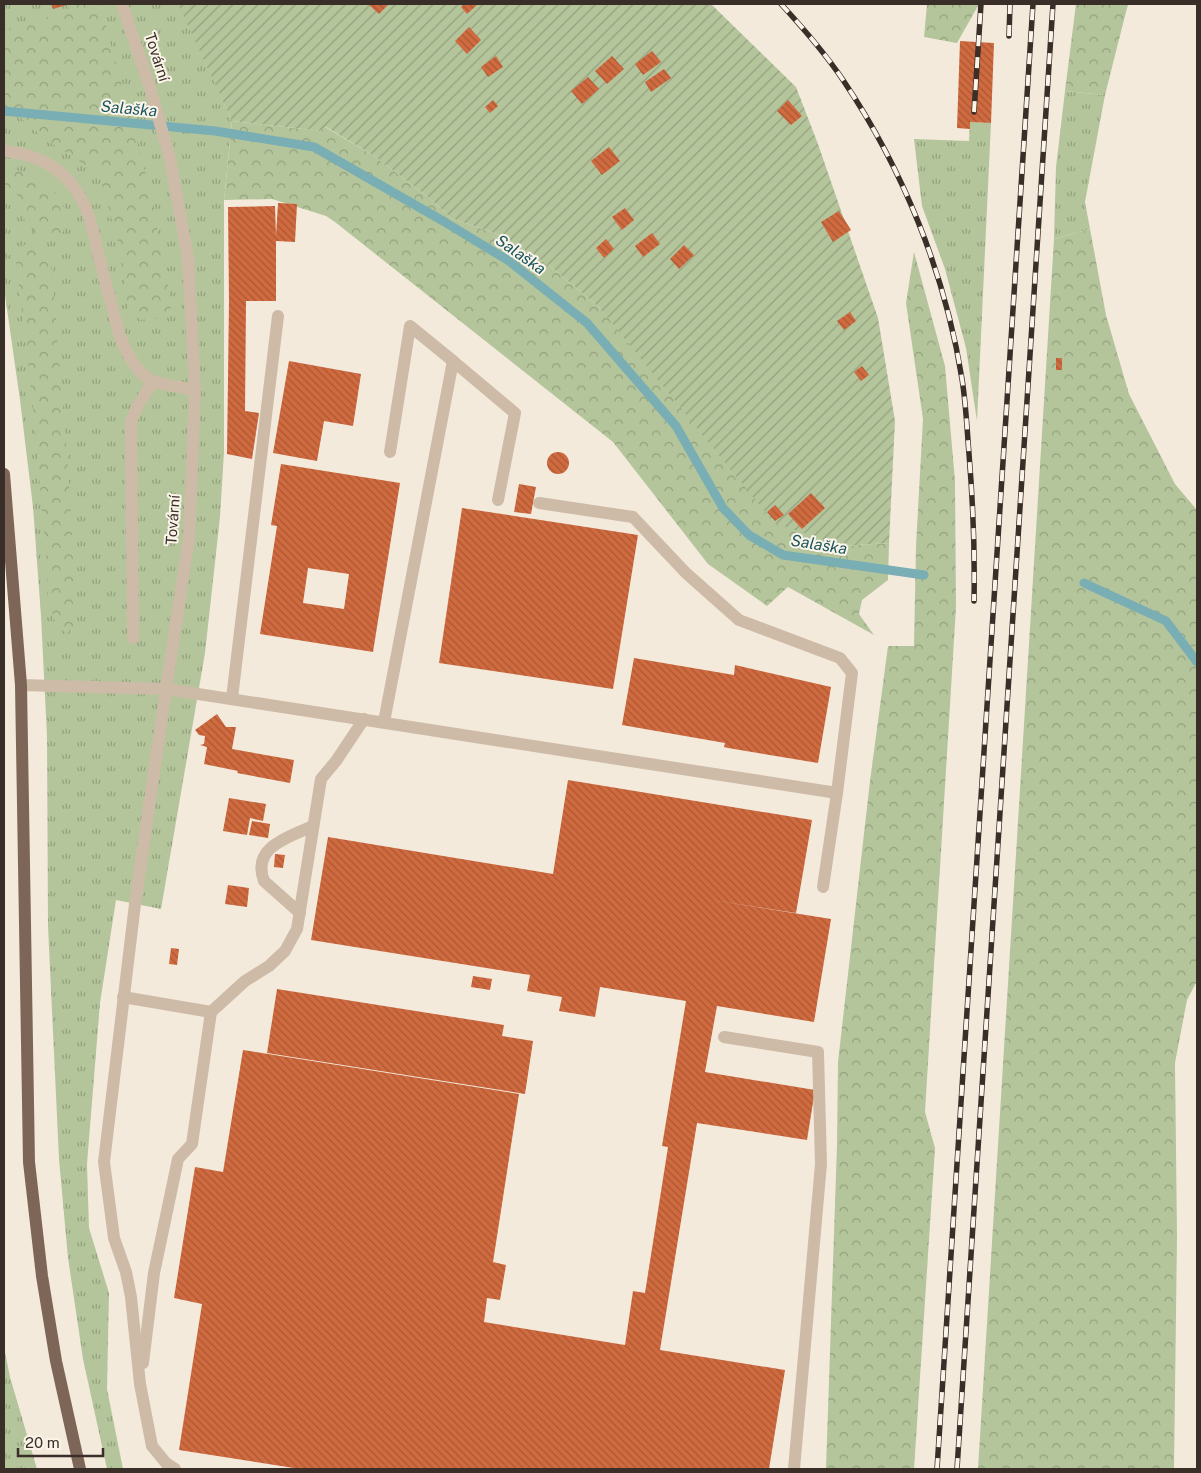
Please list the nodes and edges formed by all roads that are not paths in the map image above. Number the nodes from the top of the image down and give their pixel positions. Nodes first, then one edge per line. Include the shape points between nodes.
1 (122, 4) edge
2 (4, 151) edge
3 (278, 316) dead end
4 (453, 361) junction
5 (153, 381) junction
6 (195, 390) junction
7 (390, 452) dead end
8 (4, 474) edge
9 (498, 500) dead end
10 (539, 503) dead end
11 (133, 638) dead end
12 (21, 685) junction
13 (166, 689) junction
14 (232, 698) junction
15 (364, 719) junction
16 (384, 722) junction
17 (837, 793) junction
18 (313, 826) junction
19 (823, 887) dead end
20 (300, 913) junction
21 (123, 997) junction
22 (210, 1012) junction
23 (724, 1037) dead end
24 (140, 1384) junction
25 (80, 1469) edge
26 (175, 1469) edge
27 (794, 1469) edge

1 - 6 street, Tovární via 170,159 188,258
2 - 5 street via 46,162 69,180 83,202 126,351 138,369
3 - 14 street
4 - 7 street via 410,326
4 - 9 street via 515,413
4 - 16 street
5 - 6 street
5 - 11 street via 131,422
6 - 13 street, Tovární via 189,538
8 - 12 main road
10 - 17 street via 633,517 686,574 739,620 840,658 852,673
12 - 13 street
12 - 25 main road via 28,1162 56,1361
13 - 14 street
13 - 21 street, Tovární
14 - 15 street
15 - 16 street
15 - 18 street via 320,779
16 - 17 street
17 - 19 street
18 - 20 street
18 - 20 street via 276,844 263,857 264,881
20 - 22 street via 297,929 285,951
21 - 22 street
21 - 24 street, Tovární via 104,1162 114,1238 131,1297
22 - 24 street via 192,1144 178,1159 154,1273
23 - 27 street via 818,1052 821,1164
24 - 26 street via 152,1446

